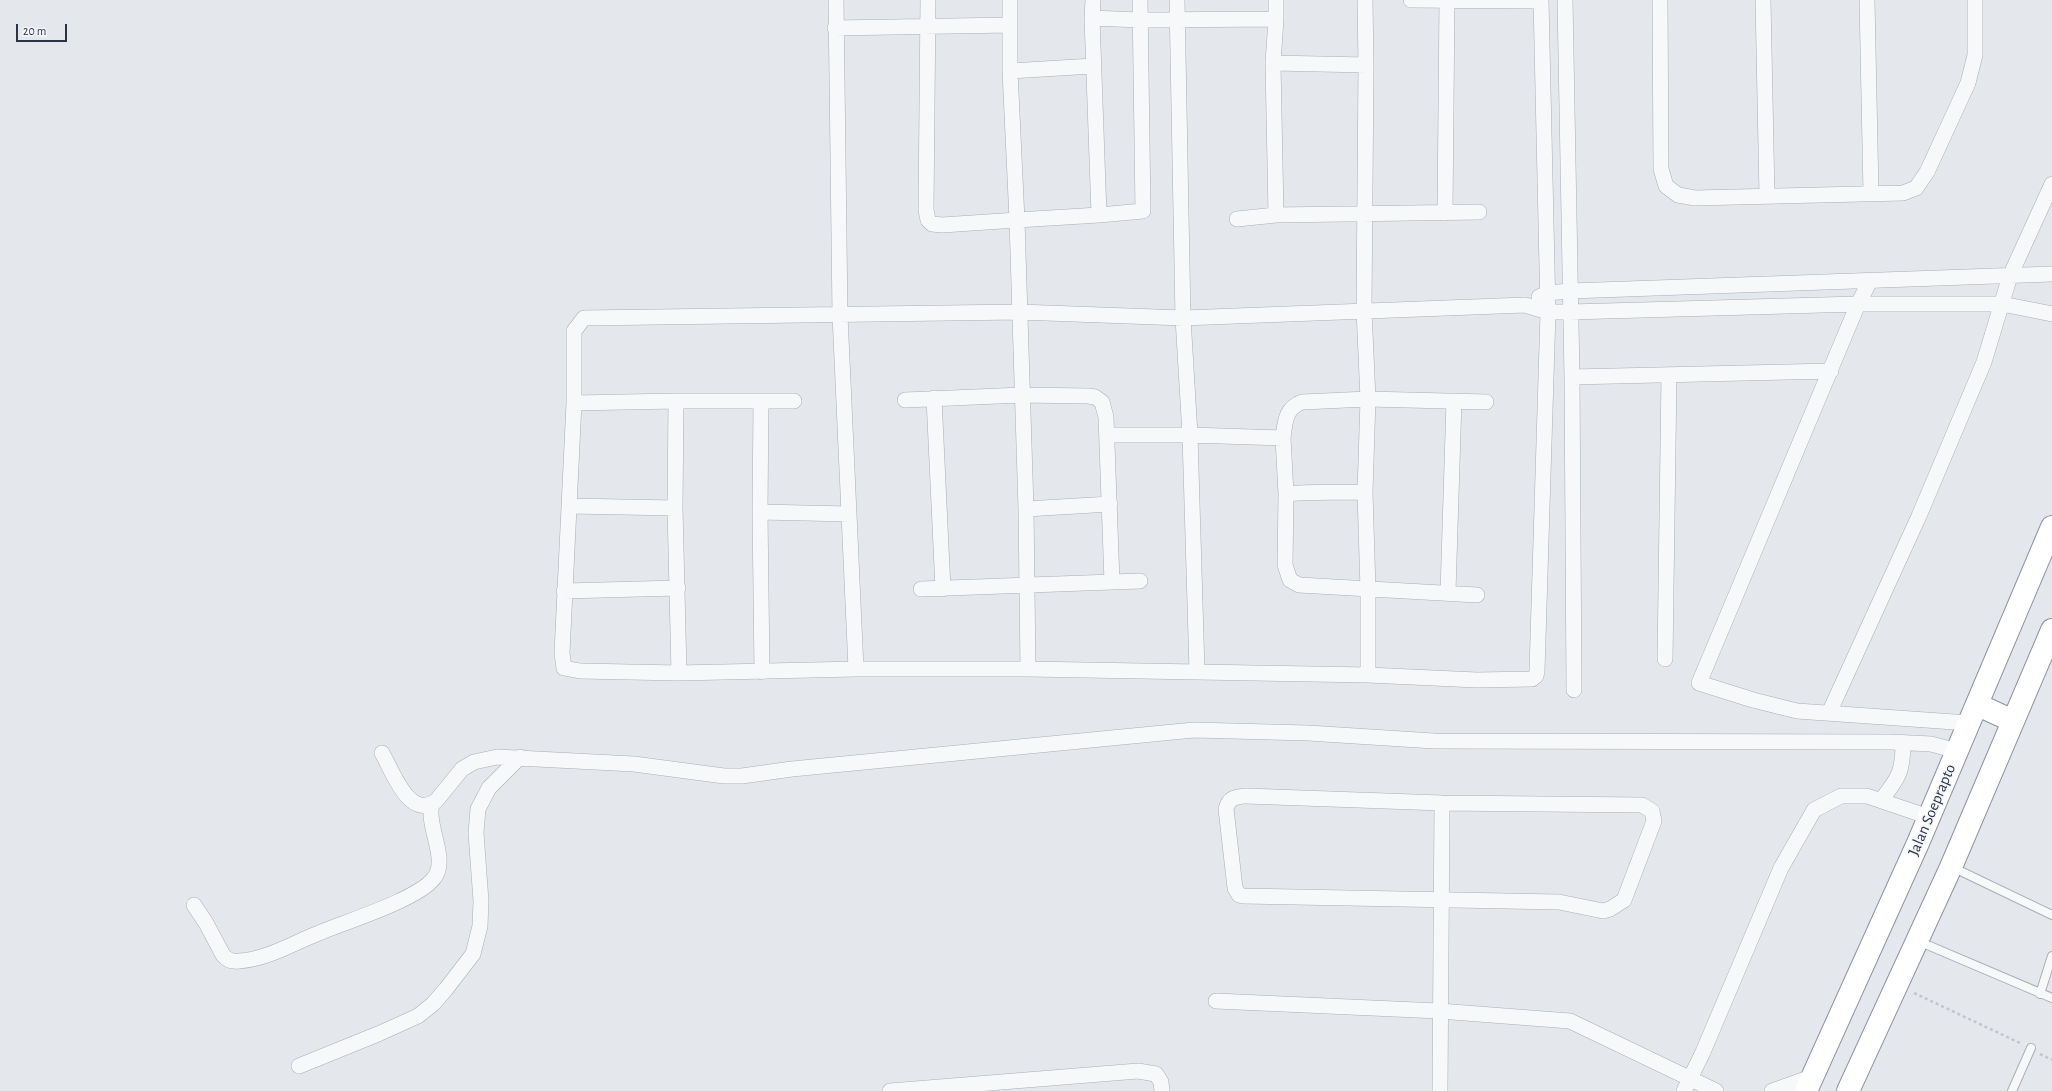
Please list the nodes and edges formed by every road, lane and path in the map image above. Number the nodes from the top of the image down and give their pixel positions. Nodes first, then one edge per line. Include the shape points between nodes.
1 (836, 0) edge
2 (928, 0) edge
3 (1010, 0) edge
4 (1093, 0) edge
5 (1140, 0) edge
6 (1177, 0) edge
7 (1276, 0) edge
8 (1365, 0) edge
9 (1411, 0) edge
10 (1541, 0) edge
11 (1564, 0) edge
12 (1660, 0) edge
13 (1763, 0) edge
14 (1867, 0) edge
15 (1975, 0) edge
16 (1447, 1) edge
17 (1092, 18) junction
18 (1276, 19) junction
19 (1139, 20) junction
20 (1177, 20) junction
21 (1010, 25) junction
22 (928, 27) junction
23 (835, 28) junction
24 (1273, 63) junction
25 (1366, 65) junction
26 (1093, 66) junction
27 (1010, 71) junction
28 (2052, 184) edge
29 (1871, 193) junction
30 (1767, 196) junction
31 (1479, 212) dead end
32 (1366, 213) junction
33 (1445, 213) junction
34 (1099, 215) junction
35 (1276, 215) junction
36 (1238, 219) dead end
37 (1017, 220) junction
38 (2052, 274) edge
39 (2010, 276) junction
40 (1870, 281) junction
41 (1570, 291) junction
42 (1547, 293) junction
43 (1858, 304) junction
44 (2002, 304) junction
45 (1525, 305) junction
46 (1364, 310) junction
47 (1018, 312) junction
48 (1548, 312) junction
49 (1570, 312) junction
50 (2052, 314) edge
51 (840, 315) junction
52 (1184, 318) junction
53 (1830, 371) junction
54 (1669, 375) junction
55 (1572, 377) junction
56 (1022, 395) junction
57 (934, 398) junction
58 (1368, 399) junction
59 (905, 400) dead end
60 (676, 401) junction
61 (794, 401) dead end
62 (1454, 401) junction
63 (761, 402) junction
64 (1486, 402) dead end
65 (574, 403) junction
66 (1107, 435) junction
67 (1190, 435) junction
68 (1283, 438) junction
69 (1365, 492) junction
70 (1286, 494) junction
71 (1110, 504) junction
72 (570, 506) junction
73 (675, 508) junction
74 (1026, 509) junction
75 (760, 512) junction
76 (849, 514) junction
77 (2052, 527) edge
78 (1140, 581) dead end
79 (1112, 582) junction
80 (1026, 586) junction
81 (678, 588) junction
82 (921, 589) dead end
83 (943, 589) junction
84 (1368, 590) junction
85 (564, 591) junction
86 (1448, 592) junction
87 (1477, 595) dead end
88 (2052, 630) edge
89 (1665, 659) dead end
90 (856, 669) junction
91 (1028, 669) junction
92 (1197, 671) junction
93 (762, 672) junction
94 (679, 673) junction
95 (1368, 675) junction
96 (1574, 690) dead end
97 (1829, 713) junction
98 (1974, 714) junction
99 (2014, 721) junction
100 (1903, 743) junction
101 (1958, 751) junction
102 (382, 753) dead end
103 (520, 757) junction
104 (1882, 800) junction
105 (1442, 803) junction
106 (432, 804) junction
107 (1929, 817) junction
108 (1951, 867) junction
109 (1442, 901) junction
110 (194, 905) dead end
111 (2052, 915) edge
112 (1918, 941) junction
113 (2052, 956) edge
114 (1897, 984) junction
115 (2040, 994) junction
116 (2052, 998) edge
117 (1216, 1001) dead end
118 (1439, 1011) junction
119 (2031, 1048) junction
120 (2052, 1060) edge
121 (299, 1066) dead end
122 (1810, 1083) edge
123 (1687, 1085) edge
124 (890, 1091) edge
125 (1162, 1091) edge
126 (1440, 1091) edge
127 (1716, 1091) edge
128 (1772, 1091) edge
129 (1848, 1091) edge
130 (2012, 1091) edge

1 - 23 street
2 - 22 street
3 - 21 street
4 - 17 street
5 - 19 street
6 - 20 street
7 - 18 street
8 - 25 street
9 - 16 street
10 - 16 street
10 - 42 street
11 - 41 street
12 - 30 street via 1661,169 1666,186 1678,195 1695,198
13 - 30 street
14 - 29 street
15 - 29 street via 1975,55 1968,83 1927,172 1916,188 1903,193
16 - 33 street
17 - 19 street
17 - 26 street
18 - 20 street
18 - 24 street
19 - 20 street
19 - 34 street via 1149,211
20 - 52 street
21 - 22 street
21 - 27 street
22 - 23 street
22 - 37 street via 928,220 932,224 942,225
23 - 51 street
24 - 25 street
24 - 35 street
25 - 32 street
26 - 27 street
26 - 34 street
27 - 37 street
28 - 39 street
29 - 30 street
31 - 33 street
32 - 33 street
32 - 35 street
32 - 46 street
34 - 37 street
35 - 36 street
37 - 47 street
38 - 39 street
39 - 40 street
39 - 44 street
40 - 41 street
40 - 43 street
41 - 42 street
41 - 49 street
42 - 45 street
42 - 48 street
43 - 44 street
43 - 49 street
43 - 53 street
44 - 50 street
44 - 97 street via 1984,362 1920,516
45 - 46 street
45 - 48 street
46 - 52 street
46 - 58 street
47 - 51 street
47 - 52 street
47 - 56 street
48 - 49 street
48 - 95 street via 1536,676 1528,681
49 - 55 street
51 - 65 street via 584,318 574,332
51 - 76 street
52 - 67 street
53 - 54 street
53 - 97 street via 1698,683 1753,700 1797,710
54 - 55 street
54 - 89 street
55 - 96 street
56 - 57 street
56 - 66 street via 1095,397 1104,406
56 - 74 street
57 - 59 street
57 - 83 street
58 - 62 street
58 - 68 street via 1296,404 1285,420
58 - 69 street
60 - 63 street
60 - 65 street
60 - 73 street
61 - 63 street
62 - 64 street
62 - 86 street
63 - 75 street
65 - 72 street
66 - 67 street
66 - 71 street
67 - 68 street
67 - 92 street
68 - 70 street
69 - 70 street
69 - 84 street
70 - 84 street via 1285,565 1290,580 1299,585
71 - 74 street
71 - 79 street
72 - 73 street
72 - 85 street
73 - 81 street
74 - 80 street
75 - 76 street
75 - 93 street
76 - 90 street
77 - 98 highway, Jalan Soeprapto
78 - 79 street
79 - 80 street
80 - 83 street
80 - 91 street
81 - 85 street
81 - 94 street
82 - 83 street
84 - 86 street
84 - 95 street
85 - 94 street via 564,668 580,671
86 - 87 street
88 - 99 highway
90 - 91 street
90 - 93 street
91 - 92 street
92 - 95 street
93 - 94 street
97 - 98 street
98 - 99 highway
98 - 101 highway, Jalan Soeprapto
99 - 108 highway
100 - 101 street via 1931,744
100 - 103 street via 1434,741 1308,733 1194,730 799,768 742,776 634,764
100 - 104 street via 1903,765 1895,783
101 - 107 highway, Jalan Soeprapto
102 - 106 street via 408,799 416,805
103 - 106 street via 497,757 467,765 457,773
103 - 121 street via 489,788 478,808 476,834 481,902 480,926 473,954 446,989 418,1016
104 - 107 street
104 - 123 street via 1867,796 1841,796 1814,810 1781,868
105 - 109 street
105 - 109 street via 1642,805 1648,808 1654,821 1624,900 1610,909 1598,910 1560,902
105 - 109 street via 1246,796 1232,798 1226,808 1235,888 1239,895
106 - 110 street via 431,816 440,866 434,879 414,893 278,952 251,960 226,959
107 - 122 highway, Jalan Soeprapto
108 - 111 lane
108 - 112 highway
109 - 118 street
112 - 114 highway
112 - 115 lane
113 - 115 lane
114 - 119 path
114 - 129 highway
115 - 116 lane
117 - 118 street
118 - 123 street via 1570,1021 1618,1043
118 - 126 street
119 - 120 path
119 - 130 lane
122 - 128 street
123 - 127 street
124 - 125 street via 1138,1071 1156,1074 1161,1082

